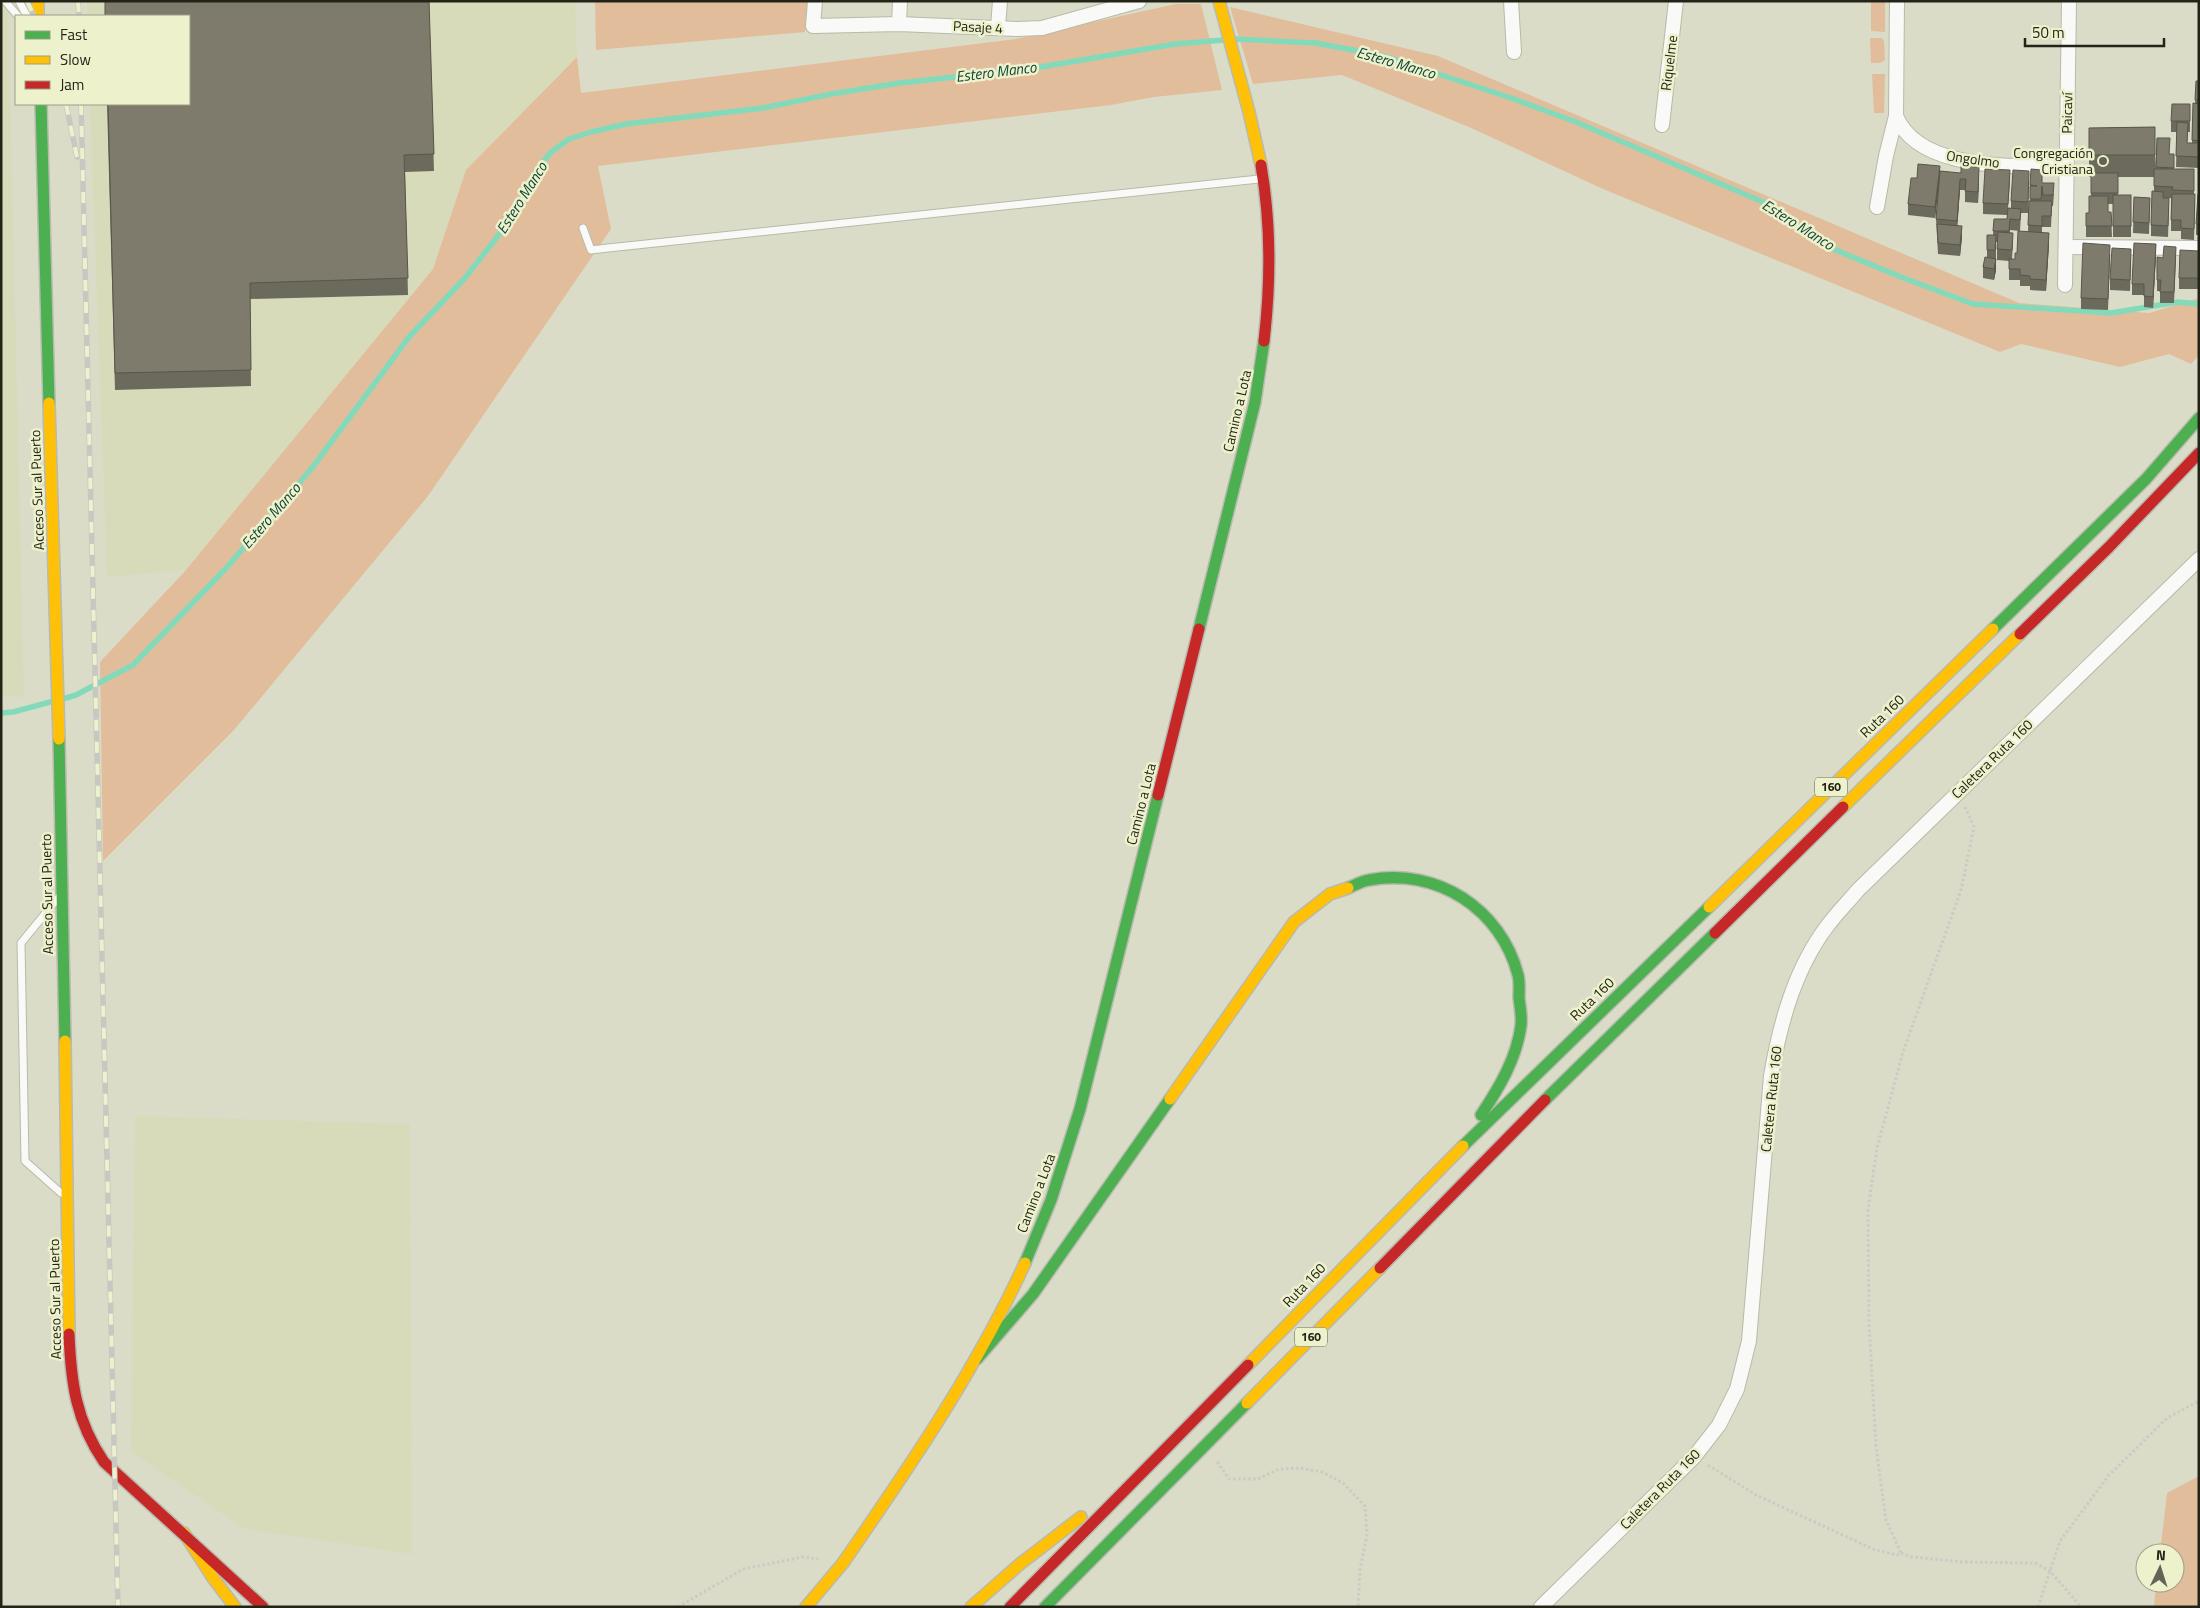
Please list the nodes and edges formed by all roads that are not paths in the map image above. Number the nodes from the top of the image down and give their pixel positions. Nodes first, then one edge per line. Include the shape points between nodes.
1 (5, 1) edge
2 (19, 1) edge
3 (38, 1) edge
4 (815, 1) edge
5 (900, 1) edge
6 (1000, 1) edge
7 (1139, 1) edge
8 (1219, 1) edge
9 (1511, 1) edge
10 (1676, 1) edge
11 (1897, 1) edge
12 (2069, 1) edge
13 (17, 15) edge
14 (26, 15) edge
15 (38, 15) edge
16 (899, 24) junction
17 (998, 27) junction
18 (1514, 52) dead end
19 (41, 105) edge
20 (1896, 116) junction
21 (1662, 126) dead end
22 (2067, 168) junction
23 (1263, 178) junction
24 (1877, 207) dead end
25 (583, 228) dead end
26 (2066, 247) junction
27 (2199, 248) edge
28 (2064, 284) dead end
29 (2199, 418) edge
30 (2199, 453) edge
31 (2191, 480) dead end
32 (2168, 488) junction
33 (2199, 559) edge
34 (2199, 565) edge
35 (2175, 582) junction
36 (62, 892) junction
37 (1458, 1151) junction
38 (68, 1199) junction
39 (977, 1359) junction
40 (1142, 1474) junction
41 (184, 1533) junction
42 (843, 1563) junction
43 (235, 1607) edge
44 (262, 1607) edge
45 (806, 1607) edge
46 (818, 1607) edge
47 (971, 1607) edge
48 (1010, 1607) edge
49 (1046, 1607) edge
50 (1541, 1607) edge

1 - 13 lane
2 - 14 lane
3 - 15 main road
4 - 16 street, Pasaje 4 via 813,26
5 - 16 street
6 - 17 street
7 - 17 street, Pasaje 4 via 1042,28
8 - 23 main road, Camino a Lota
9 - 18 street
10 - 21 street, Riquelme
11 - 20 street
12 - 22 street, Paicaví
16 - 17 street, Pasaje 4
19 - 36 main road, Acceso Sur al Puerto
20 - 22 street, Ongolmo via 1914,141 1942,155 1976,162
20 - 24 street
22 - 26 street, Paicaví
23 - 25 lane via 591,250
23 - 39 main road, Camino a Lota via 1269,241 1269,301 1262,370 1253,410 1075,1128 1033,1244
26 - 27 street
26 - 28 street, Paicaví
29 - 37 main road, Ruta 160 / 160 via 2108,517
30 - 32 main road, 160
31 - 32 main road
32 - 49 main road, 160 via 1567,1078
33 - 35 street, Caletera Ruta 160
34 - 35 lane
35 - 50 street, Caletera Ruta 160 via 1858,890 1827,926 1789,999 1778,1037 1771,1076 1749,1341 1729,1408 1694,1457
36 - 38 main road, Acceso Sur al Puerto
36 - 38 lane via 21,943 25,1161
37 - 39 main road via 1499,1084 1518,1041 1521,991 1510,952 1490,919 1467,898 1450,890 1423,881 1394,877 1347,885 1319,900 1294,922 1038,1287
37 - 40 main road, Ruta 160 / 160
38 - 41 main road, Acceso Sur al Puerto via 69,1336 78,1417 104,1462
39 - 42 main road, Camino a Lota
40 - 47 main road via 1057,1535
40 - 48 main road, Ruta 160 / 160
41 - 43 main road
41 - 44 main road, Acceso Sur al Puerto
42 - 45 main road
42 - 46 main road

